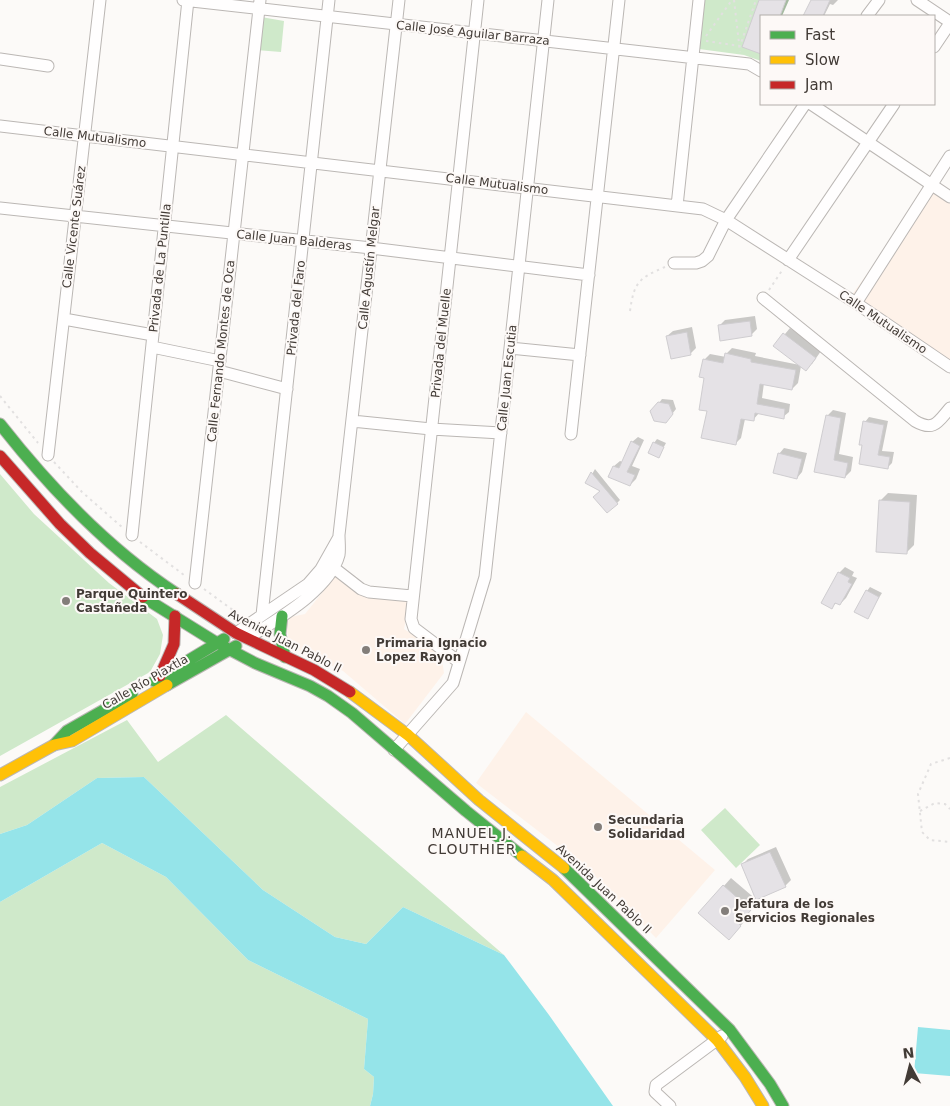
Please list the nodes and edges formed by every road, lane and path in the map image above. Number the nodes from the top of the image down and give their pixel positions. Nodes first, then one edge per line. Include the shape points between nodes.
1 (100, 0) edge
2 (183, 0) edge
3 (188, 0) edge
4 (329, 0) edge
5 (399, 0) edge
6 (478, 0) edge
7 (548, 0) edge
8 (619, 0) edge
9 (699, 0) edge
10 (733, 0) edge
11 (756, 0) edge
12 (879, 0) edge
13 (917, 0) edge
14 (260, 4) edge
15 (868, 15) edge
16 (328, 16) junction
17 (950, 23) edge
18 (396, 24) junction
19 (705, 32) dead end
20 (475, 33) junction
21 (704, 40) junction
22 (544, 41) junction
23 (740, 46) junction
24 (935, 46) edge
25 (614, 48) junction
26 (693, 57) junction
27 (0, 59) edge
28 (740, 63) junction
29 (48, 66) dead end
30 (760, 70) edge
31 (804, 105) edge
32 (812, 105) edge
33 (893, 105) edge
34 (0, 126) edge
35 (84, 136) junction
36 (868, 142) junction
37 (173, 146) junction
38 (243, 154) junction
39 (950, 156) edge
40 (312, 163) junction
41 (380, 171) junction
42 (458, 180) junction
43 (931, 184) junction
44 (528, 188) junction
45 (597, 196) junction
46 (950, 197) edge
47 (677, 206) junction
48 (0, 208) edge
49 (75, 216) junction
50 (726, 220) junction
51 (164, 226) junction
52 (234, 234) junction
53 (303, 241) junction
54 (371, 248) junction
55 (450, 258) junction
56 (788, 260) junction
57 (674, 263) joint
58 (519, 267) junction
59 (589, 275) junction
60 (763, 298) joint
61 (856, 304) junction
62 (630, 311) dead end
63 (64, 319) junction
64 (152, 341) junction
65 (510, 348) junction
66 (580, 354) junction
67 (219, 366) junction
68 (950, 368) edge
69 (287, 389) junction
70 (0, 396) edge
71 (950, 408) edge
72 (352, 421) junction
73 (0, 424) edge
74 (431, 429) junction
75 (501, 434) junction
76 (571, 434) dead end
77 (21, 451) junction
78 (48, 455) junction
79 (0, 456) edge
80 (9, 467) junction
81 (132, 535) junction
82 (339, 535) junction
83 (334, 568) junction
84 (195, 583) junction
85 (412, 596) junction
86 (262, 615) junction
87 (175, 616) junction
88 (282, 616) junction
89 (251, 623) junction
90 (236, 633) junction
91 (248, 638) junction
92 (217, 642) junction
93 (230, 649) junction
94 (286, 656) junction
95 (459, 662) junction
96 (159, 678) junction
97 (408, 735) junction
98 (54, 745) junction
99 (394, 750) junction
100 (950, 758) edge
101 (0, 775) edge
102 (950, 809) edge
103 (920, 811) junction
104 (507, 822) junction
105 (496, 834) junction
106 (950, 842) edge
107 (730, 1030) junction
108 (717, 1040) junction
109 (670, 1106) edge
110 (763, 1106) edge
111 (783, 1106) edge

1 - 35 street, Calle Vicente Suárez
2 - 3 street, Calle José Aguilar Barraza
3 - 14 street, Calle José Aguilar Barraza
3 - 37 street, Privada de La Puntilla
4 - 16 street, Privada del Faro
5 - 18 street, Calle Agustín Melgar
6 - 20 street, Privada del Muelle
7 - 22 street, Calle Juan Escutia
8 - 25 street
9 - 26 street
10 - 21 path
10 - 23 path
11 - 23 path
12 - 15 street
13 - 17 street
14 - 16 street, Calle José Aguilar Barraza
14 - 38 street, Calle Fernando Montes de Oca
16 - 18 street, Calle José Aguilar Barraza
16 - 40 street, Privada del Faro
17 - 24 street
18 - 20 street, Calle José Aguilar Barraza
18 - 41 street, Calle Agustín Melgar
19 - 21 path
20 - 22 street, Calle José Aguilar Barraza
20 - 42 street, Privada del Muelle
21 - 23 path
22 - 25 street, Calle José Aguilar Barraza
22 - 44 street, Calle Juan Escutia
23 - 28 path
25 - 26 street, Calle José Aguilar Barraza
25 - 45 street
26 - 28 street, Calle José Aguilar Barraza
26 - 47 street
27 - 29 street
28 - 30 street, Calle José Aguilar Barraza
31 - 50 street
32 - 36 street
33 - 36 street
34 - 35 street, Calle Mutualismo
35 - 37 street, Calle Mutualismo
35 - 49 street, Calle Vicente Suárez
36 - 43 street
36 - 56 street
37 - 38 street, Calle Mutualismo
37 - 51 street, Privada de La Puntilla
38 - 40 street, Calle Mutualismo
38 - 52 street, Calle Fernando Montes de Oca
39 - 43 street
40 - 41 street, Calle Mutualismo
40 - 53 street, Privada del Faro
41 - 42 street, Calle Mutualismo
41 - 54 street, Calle Agustín Melgar
42 - 44 street, Calle Mutualismo
42 - 55 street, Privada del Muelle
43 - 46 street
43 - 61 street
44 - 45 street, Calle Mutualismo
44 - 58 street, Calle Juan Escutia
45 - 47 street, Calle Mutualismo
45 - 59 street
47 - 50 street, Calle Mutualismo via 703,209
48 - 49 street, Calle Juan Balderas
49 - 51 street, Calle Juan Balderas
49 - 63 street, Calle Vicente Suárez
50 - 56 street, Calle Mutualismo
50 - 57 street via 708,256 702,261
51 - 52 street, Calle Juan Balderas
51 - 64 street, Privada de La Puntilla
52 - 53 street, Calle Juan Balderas
52 - 67 street, Calle Fernando Montes de Oca
53 - 54 street, Calle Juan Balderas
53 - 69 street, Privada del Faro
54 - 55 street, Calle Juan Balderas
54 - 72 street, Calle Agustín Melgar
55 - 58 street, Calle Juan Balderas
55 - 74 street, Privada del Muelle
56 - 60 path
56 - 61 street, Calle Mutualismo
57 - 62 path via 638,282
58 - 59 street, Calle Juan Balderas
58 - 65 street, Calle Juan Escutia
59 - 66 street
60 - 71 street via 915,421 932,426
61 - 68 street, Calle Mutualismo
63 - 64 street
63 - 78 street, Calle Vicente Suárez
64 - 67 street
64 - 81 street, Privada de La Puntilla
65 - 66 street
65 - 75 street, Calle Juan Escutia
66 - 76 street
67 - 69 street
67 - 84 street, Calle Fernando Montes de Oca
69 - 86 street, Privada del Faro
70 - 78 path
72 - 74 street
72 - 82 street, Calle Agustín Melgar
73 - 77 main road, Avenida Juan Pablo II
74 - 75 street
74 - 85 street, Privada del Muelle
75 - 95 street, Calle Juan Escutia via 485,577
77 - 80 main road
77 - 90 main road, Avenida Juan Pablo II via 87,523 124,555
78 - 81 path via 82,492
79 - 80 main road
80 - 87 main road via 90,553 143,596
81 - 84 path
82 - 83 street, Calle Agustín Melgar via 339,554
82 - 86 street, Calle Agustín Melgar via 321,569 308,584
83 - 85 street via 360,589
83 - 88 street, Calle Agustín Melgar via 316,589
84 - 89 path
85 - 95 street, Privada del Muelle via 414,628
86 - 89 street, Calle Agustín Melgar
87 - 92 main road
87 - 96 main road via 174,644
88 - 91 street, Calle Agustín Melgar
88 - 94 main road via 280,634
89 - 90 street, Calle Agustín Melgar
90 - 91 main road, Avenida Juan Pablo II
90 - 92 main road, Calle Río Piaxtla
91 - 93 main road, Calle Río Piaxtla
91 - 94 main road, Avenida Juan Pablo II
92 - 93 main road
92 - 96 main road, Calle Río Piaxtla
93 - 98 main road, Calle Río Piaxtla via 72,741
93 - 99 main road via 328,696
94 - 97 main road, Avenida Juan Pablo II via 339,684
95 - 97 street, Calle Juan Escutia via 453,683
96 - 98 main road, Calle Río Piaxtla via 67,731
97 - 99 street
97 - 104 main road, Avenida Juan Pablo II
98 - 101 main road, Calle Río Piaxtla
99 - 105 main road
100 - 103 path via 931,764 918,794
102 - 103 path via 945,804 936,804
103 - 106 path via 922,832 930,840
104 - 105 main road
104 - 107 main road, Avenida Juan Pablo II via 571,874
105 - 108 main road via 553,880
107 - 108 street
107 - 111 main road, Avenida Juan Pablo II
108 - 109 street via 656,1085 655,1092
108 - 110 main road

